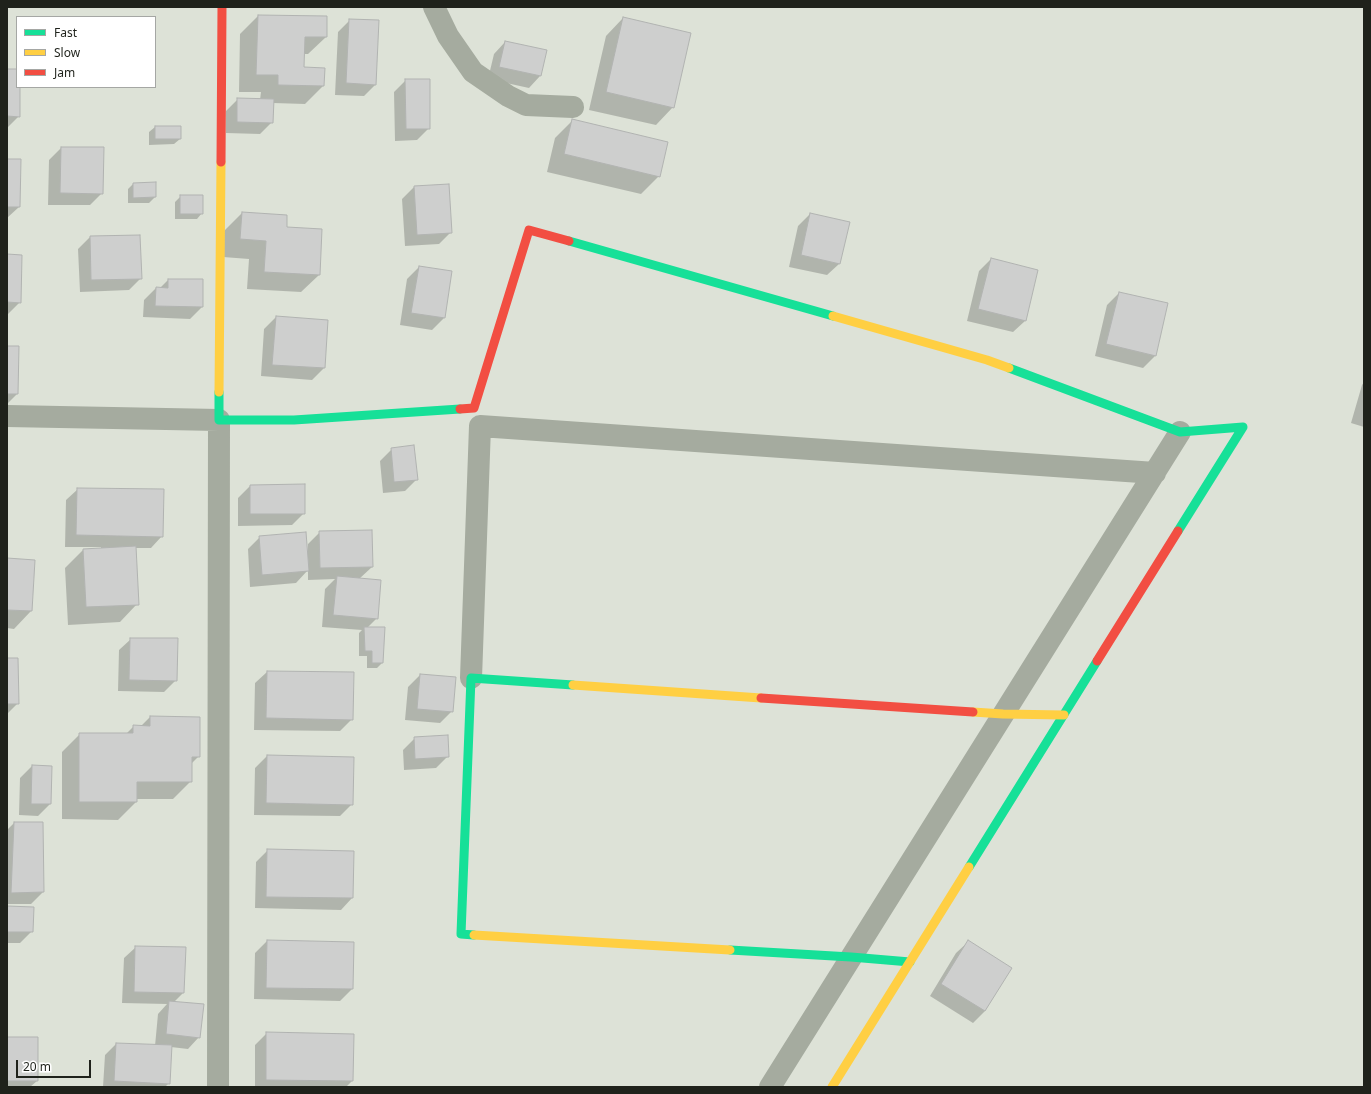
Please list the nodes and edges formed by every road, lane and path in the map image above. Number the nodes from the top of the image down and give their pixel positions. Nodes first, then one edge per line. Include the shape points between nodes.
1 (222, 7) edge
2 (434, 7) edge
3 (573, 107) dead end
4 (7, 416) edge
5 (477, 417) junction
6 (219, 420) junction
7 (1180, 432) junction
8 (1155, 473) junction
9 (471, 678) junction
10 (1003, 714) junction
11 (1064, 715) junction
12 (851, 957) junction
13 (910, 962) junction
14 (218, 1087) edge
15 (770, 1087) edge
16 (832, 1087) edge

1 - 6 street
2 - 3 street via 448,36 473,72 526,106
4 - 6 street
5 - 6 street
5 - 7 street via 529,230 988,360
5 - 8 street
5 - 9 street
6 - 14 street
7 - 8 street
7 - 11 street via 1243,427
8 - 10 street
9 - 10 street
9 - 12 street via 460,934
10 - 11 street
10 - 12 street
11 - 13 street
12 - 13 street
12 - 15 street
13 - 16 street

